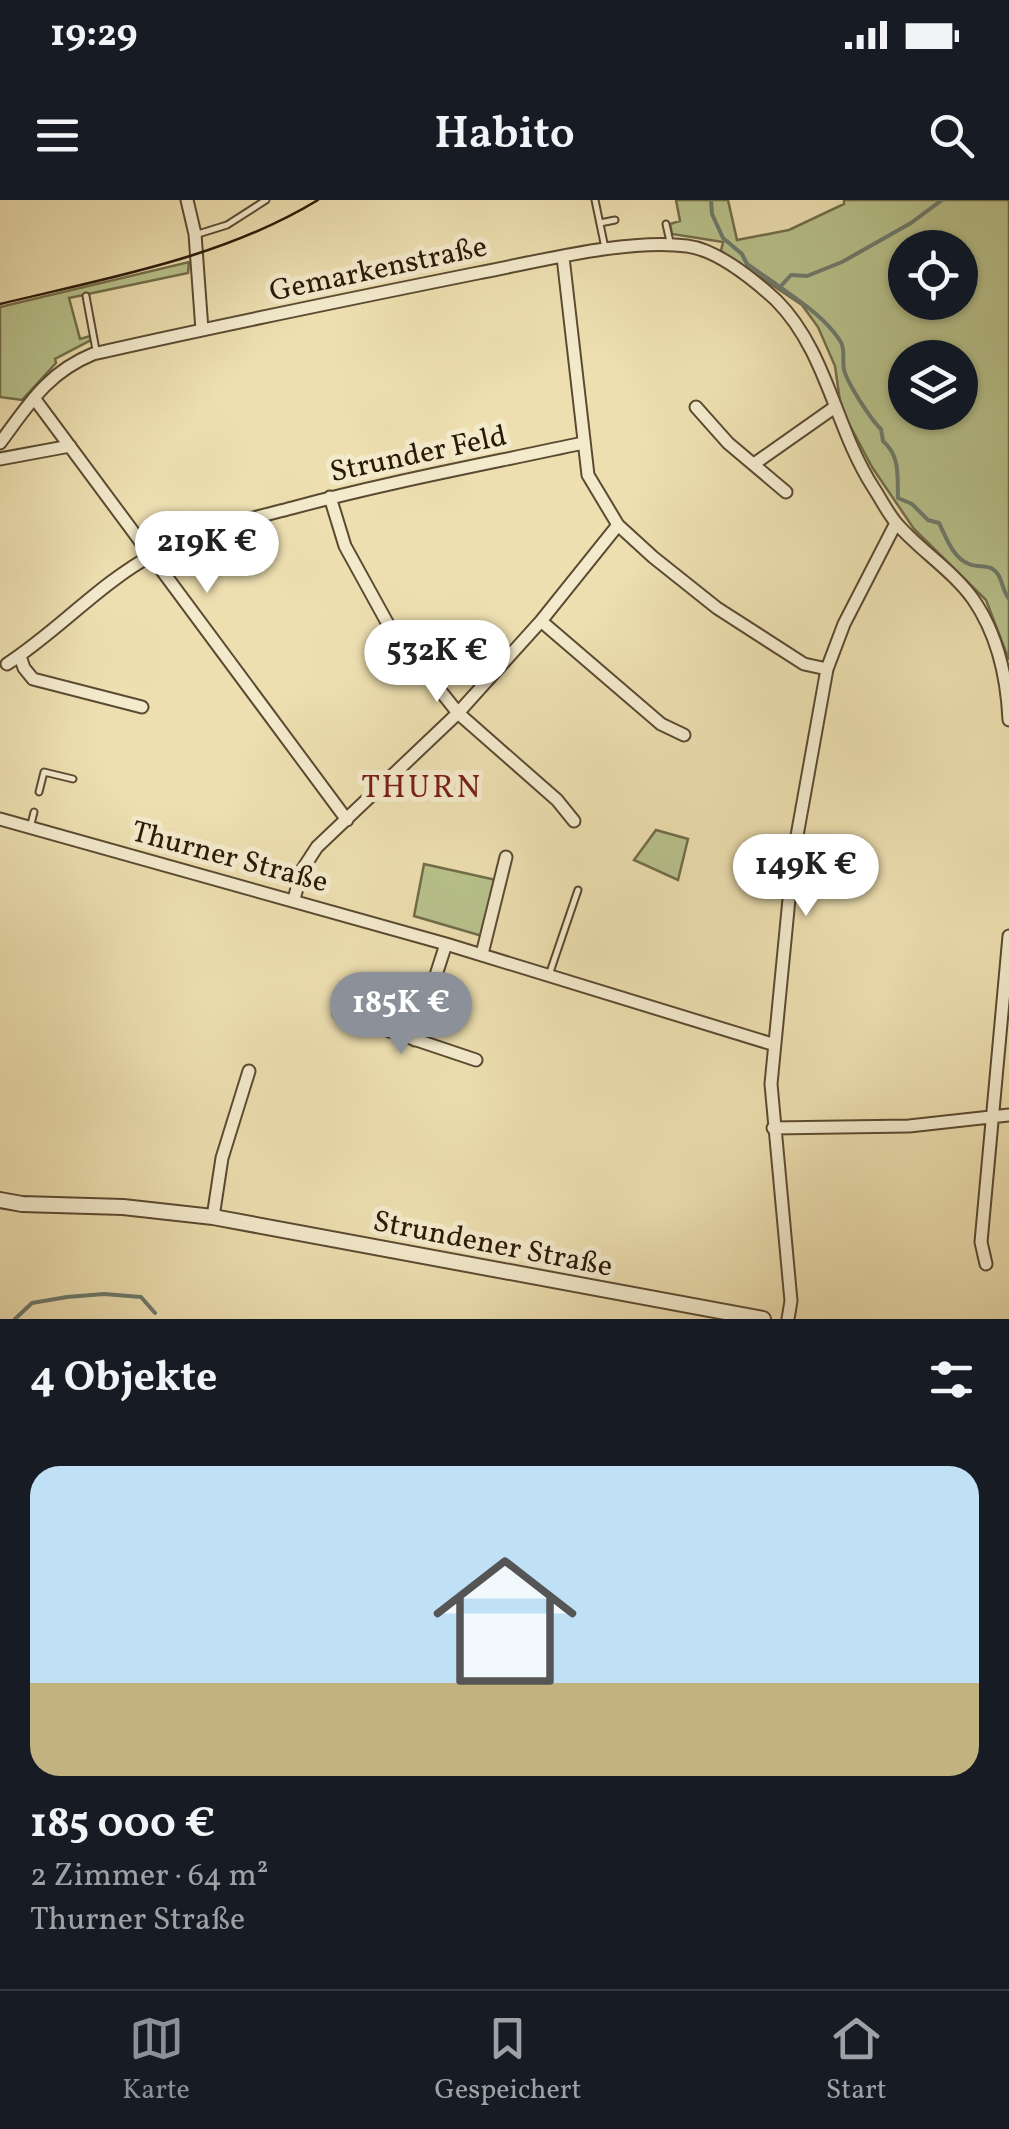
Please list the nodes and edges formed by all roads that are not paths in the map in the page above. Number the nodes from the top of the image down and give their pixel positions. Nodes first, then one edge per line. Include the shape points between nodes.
1 (187, 200) edge
2 (266, 200) edge
3 (595, 200) edge
4 (615, 220) dead end
5 (600, 223) junction
6 (666, 224) dead end
7 (196, 234) junction
8 (670, 246) junction
9 (605, 251) junction
10 (563, 257) junction
11 (86, 296) dead end
12 (202, 330) junction
13 (96, 353) junction
14 (34, 398) junction
15 (696, 407) dead end
16 (835, 407) junction
17 (583, 442) junction
18 (0, 443) edge
19 (70, 446) junction
20 (0, 458) edge
21 (754, 464) junction
22 (786, 492) dead end
23 (330, 497) junction
24 (896, 523) junction
25 (618, 525) junction
26 (151, 555) junction
27 (540, 621) junction
28 (20, 656) junction
29 (7, 664) dead end
30 (827, 668) junction
31 (142, 707) dead end
32 (458, 713) junction
33 (1009, 720) edge
34 (684, 735) dead end
35 (72, 779) dead end
36 (39, 792) dead end
37 (34, 812) dead end
38 (0, 819) edge
39 (347, 820) junction
40 (574, 821) dead end
41 (30, 827) junction
42 (506, 857) dead end
43 (578, 890) dead end
44 (294, 899) junction
45 (1009, 936) edge
46 (446, 944) junction
47 (482, 954) junction
48 (549, 975) junction
49 (339, 1014) dead end
50 (415, 1040) junction
51 (772, 1044) junction
52 (476, 1060) dead end
53 (248, 1072) dead end
54 (1009, 1115) edge
55 (994, 1118) junction
56 (773, 1128) junction
57 (0, 1200) edge
58 (212, 1217) junction
59 (986, 1264) dead end
60 (763, 1319) edge
61 (788, 1319) edge

1 - 7 street
2 - 7 lane
3 - 5 lane
4 - 5 lane
5 - 9 lane
6 - 8 lane
7 - 12 street
8 - 9 street, Gemarkenstraße via 640,243
8 - 16 street, Gemarkenstraße via 717,257 777,301 803,334
9 - 10 street, Gemarkenstraße
10 - 12 street, Gemarkenstraße
10 - 17 street
11 - 13 lane
12 - 13 street, Gemarkenstraße
13 - 14 street, Gemarkenstraße via 52,377
14 - 18 street, Gemarkenstraße
14 - 19 street
15 - 21 street
16 - 21 street
16 - 24 street, Gemarkenstraße
17 - 23 street, Strunder Feld
17 - 25 street via 588,474
19 - 20 street
19 - 26 street
21 - 22 street
23 - 26 street, Strunder Feld
23 - 32 street via 358,575
24 - 30 street
24 - 33 street, Gemarkenstraße via 971,596 989,625
25 - 27 street
25 - 30 street via 718,608 804,664
26 - 28 street, Strunder Feld
26 - 39 street
27 - 32 street
27 - 34 street via 661,724
28 - 29 street, Strunder Feld
28 - 31 street via 33,680
30 - 51 street via 794,858
32 - 39 street
32 - 40 street
35 - 36 lane via 44,772
37 - 41 lane
38 - 41 street, Thurner Straße
39 - 44 street via 317,847
41 - 44 street, Thurner Straße
42 - 47 street
43 - 48 lane
44 - 46 street, Thurner Straße
45 - 55 street
46 - 47 street, Thurner Straße
46 - 50 street
47 - 48 street, Thurner Straße
48 - 51 street, Thurner Straße
49 - 50 street
50 - 52 street
51 - 56 street
53 - 58 street
54 - 55 street
55 - 56 street
55 - 59 street via 982,1242
56 - 61 street
57 - 58 street, Strundener Straße
58 - 60 street, Strundener Straße

